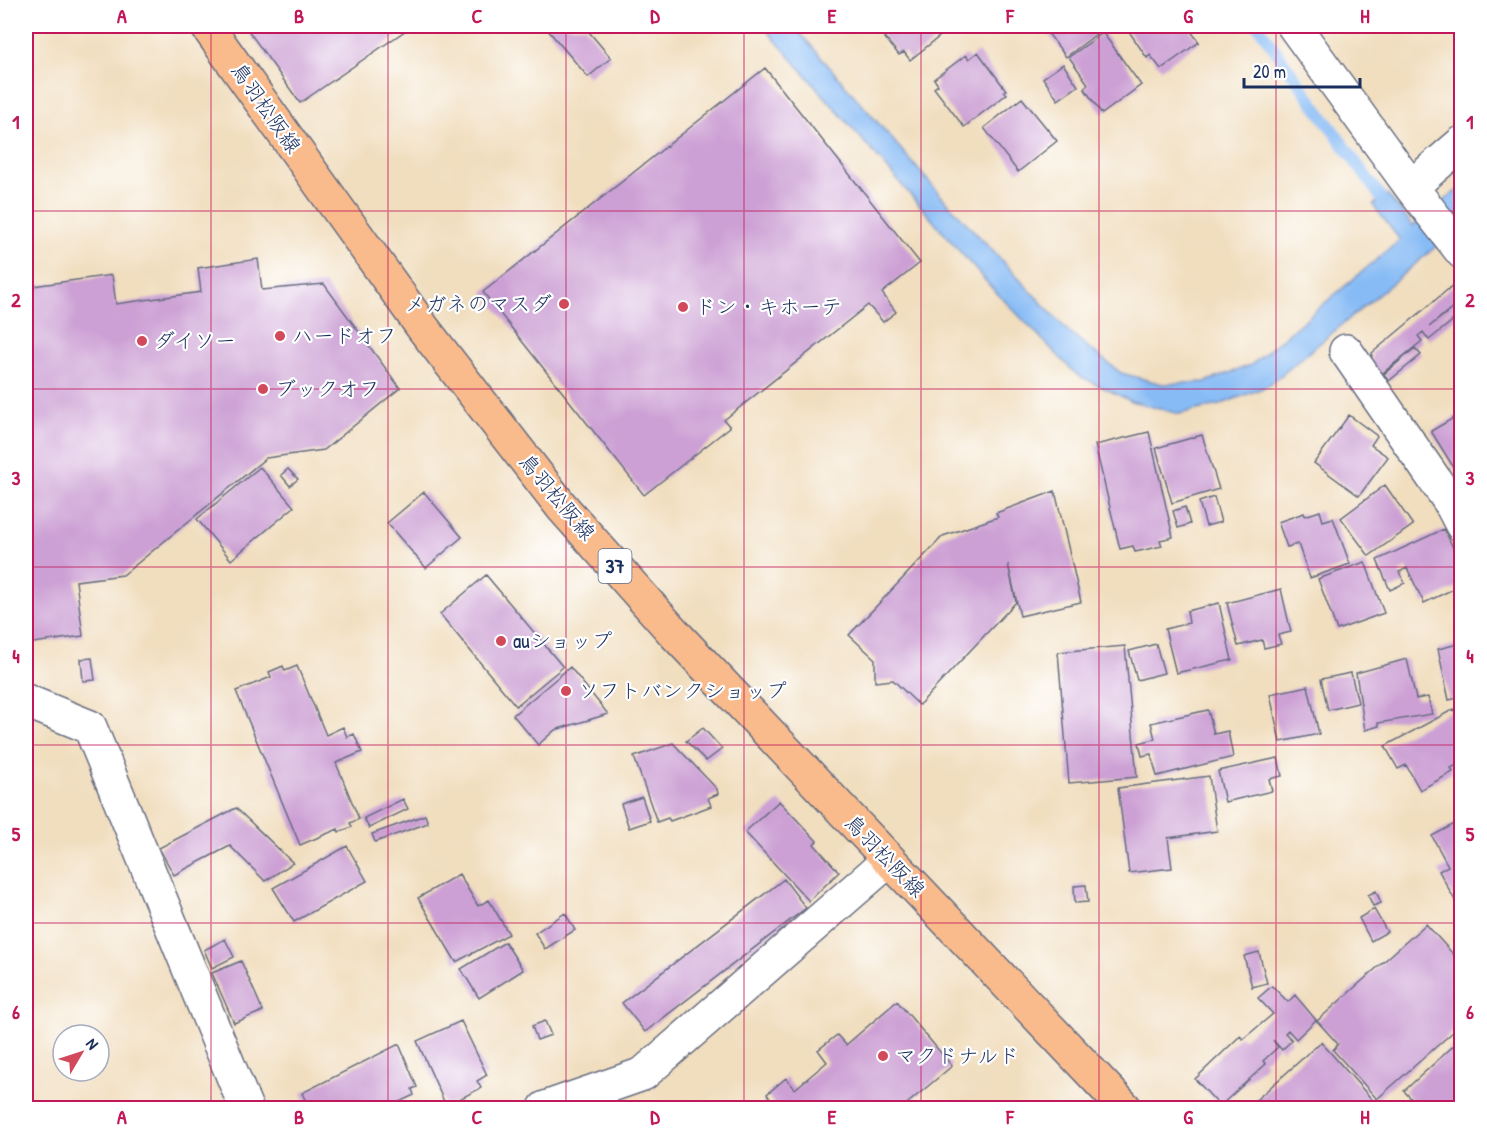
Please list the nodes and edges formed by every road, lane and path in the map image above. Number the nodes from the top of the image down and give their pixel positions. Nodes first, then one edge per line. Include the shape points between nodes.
1 (207, 26) edge
2 (1294, 26) edge
3 (1461, 143) edge
4 (1417, 195) junction
5 (1459, 248) edge
6 (1346, 351) dead end
7 (1461, 525) edge
8 (26, 701) edge
9 (889, 860) junction
10 (1080, 1058) junction
11 (246, 1108) edge
12 (545, 1108) edge
13 (1125, 1108) edge
14 (1137, 1108) edge

1 - 9 main road, 鳥羽松阪線 / 37 via 423,328 562,507 675,634
2 - 4 street
3 - 4 street
4 - 5 street
6 - 7 street via 1450,502
8 - 11 street via 90,727
9 - 10 main road, 鳥羽松阪線 / 37
9 - 12 street via 643,1074
10 - 13 main road, 鳥羽松阪線 / 37
10 - 14 main road, 鳥羽松阪線 / 37

